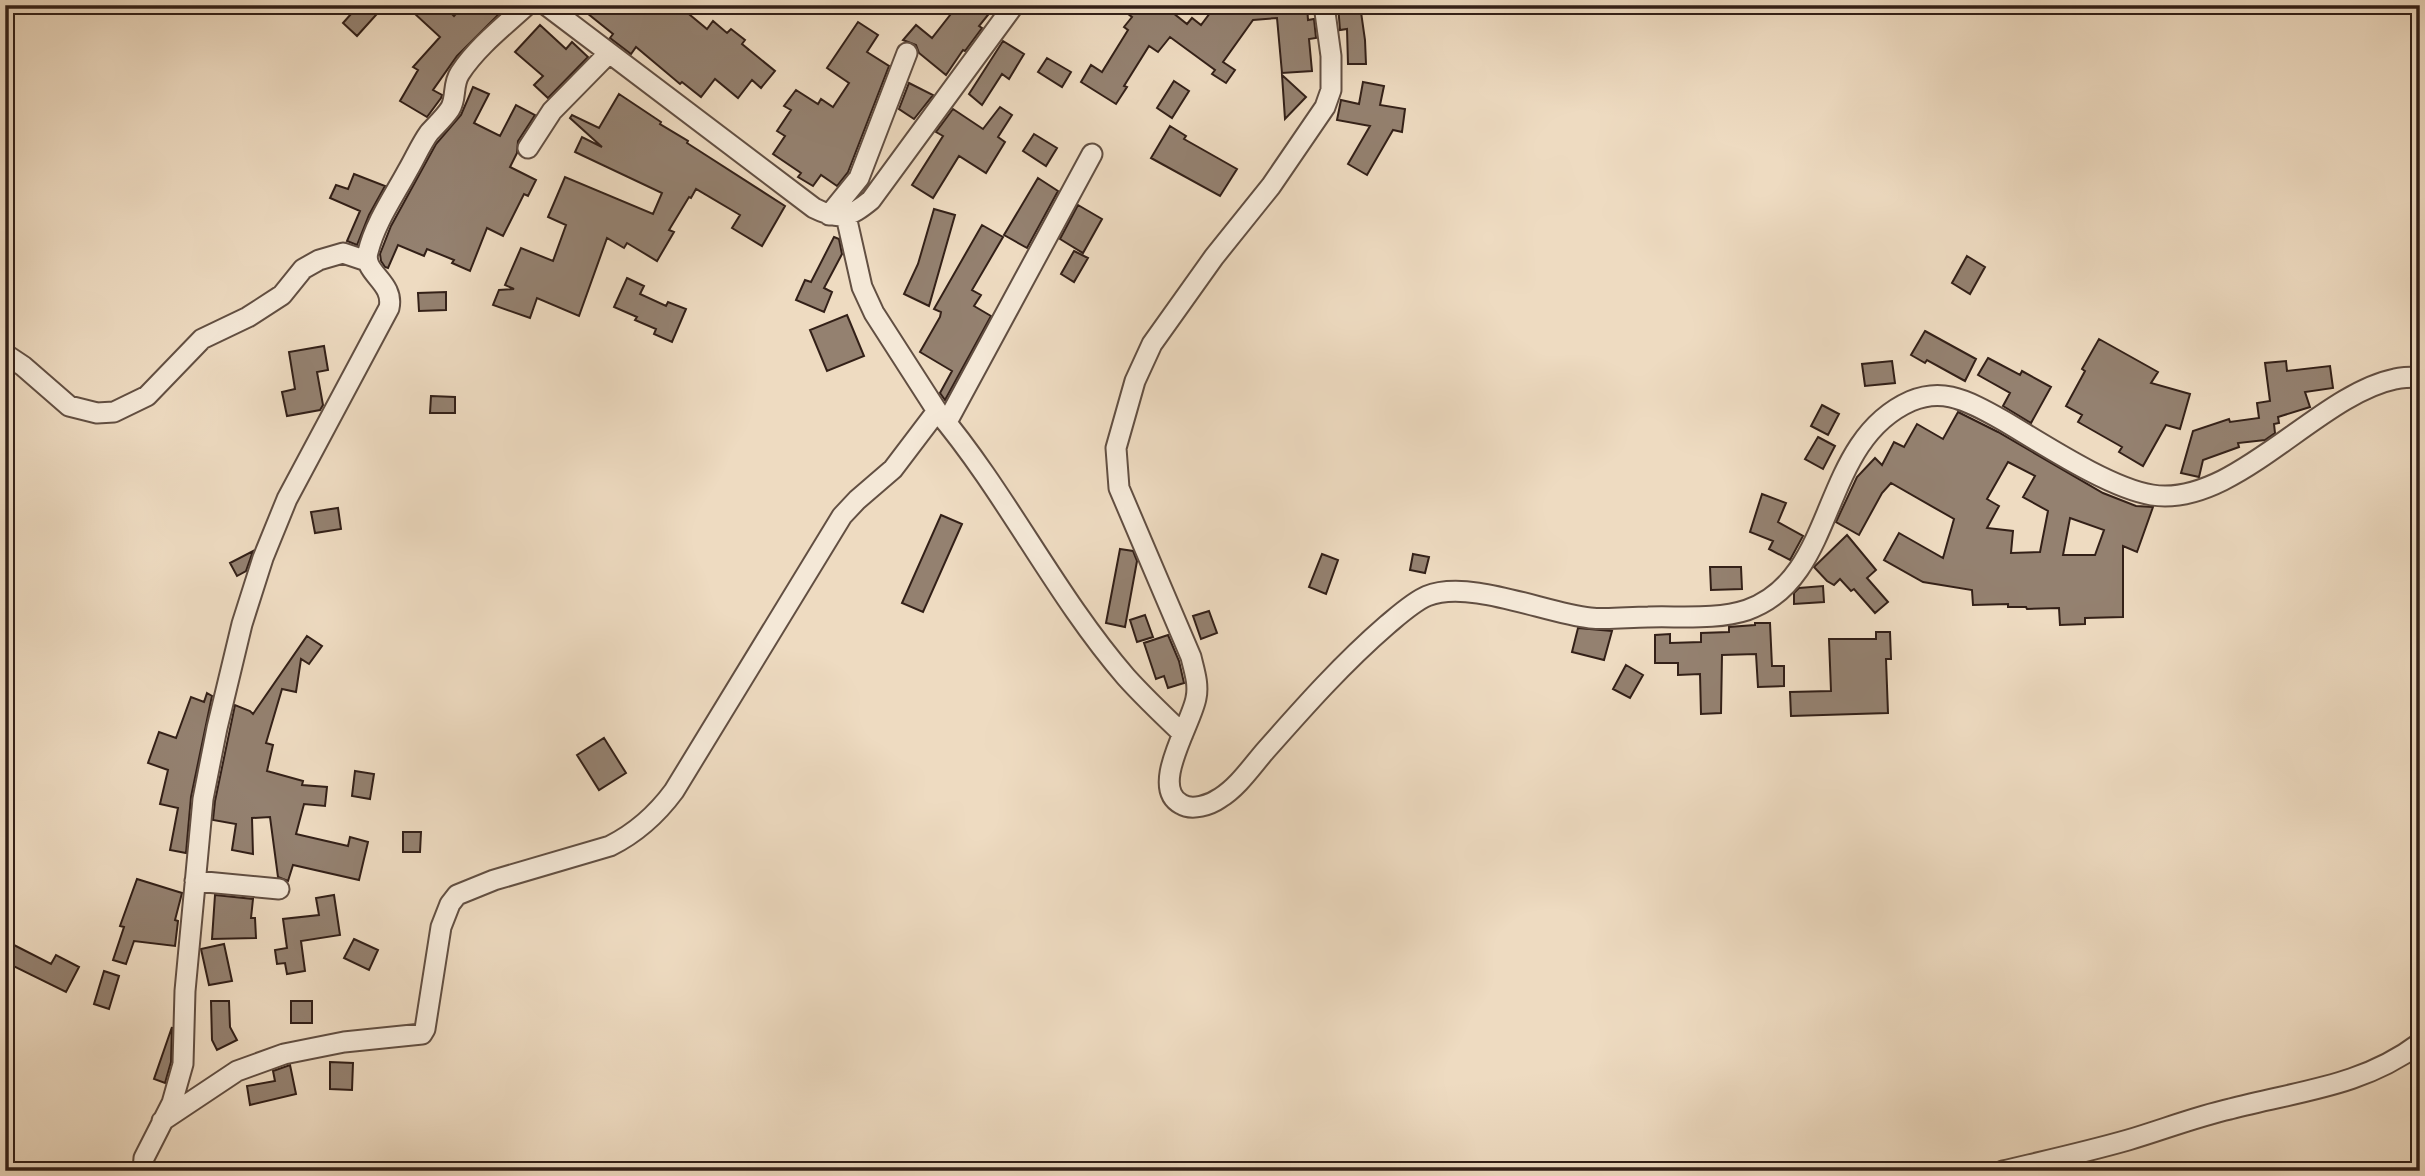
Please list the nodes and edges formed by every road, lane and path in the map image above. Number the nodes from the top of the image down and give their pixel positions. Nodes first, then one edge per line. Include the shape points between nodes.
1 (527, 5) edge
2 (546, 5) edge
3 (1014, 5) edge
4 (1324, 5) edge
5 (609, 52) junction
6 (907, 53) dead end
7 (528, 148) dead end
8 (1092, 154) dead end
9 (837, 216) junction
10 (367, 261) junction
11 (5, 354) edge
12 (2420, 377) edge
13 (942, 416) junction
14 (1182, 734) junction
15 (195, 881) junction
16 (279, 889) dead end
17 (2420, 1044) edge
18 (162, 1121) junction
19 (143, 1171) edge
20 (2003, 1171) edge

1 - 10 street via 489,38 460,72 450,109 427,135 383,214
2 - 5 street
3 - 9 street via 871,200 856,212
4 - 14 street via 1331,56 1331,90 1325,107 1152,344 1135,381 1116,448 1119,488 1191,657 1197,696
5 - 7 street via 552,111
5 - 9 street via 814,208
6 - 9 street via 859,178
8 - 13 street
9 - 13 street via 874,313
10 - 11 street via 343,253 303,269 274,302 202,339 147,396 114,412 69,406
10 - 15 street via 389,291 389,309 304,465 263,558 217,727 203,799
12 - 14 street via 2394,379 2359,393 2216,485 2183,495 2154,495 2129,488 1954,397 1933,395 1913,400 1890,413 1857,447 1813,544 1789,583 1747,610 1724,615 1592,618 1480,593 1452,591 1428,596 1368,642 1220,799 1191,807 1173,797 1169,774
13 - 14 street via 1126,677
13 - 18 street via 842,516 660,808 610,846 494,880 453,900 441,927 422,1034 284,1054 237,1071
15 - 16 street
15 - 18 street via 183,1065
17 - 20 street via 2363,1076 2316,1091 2230,1109
18 - 19 street via 144,1158

